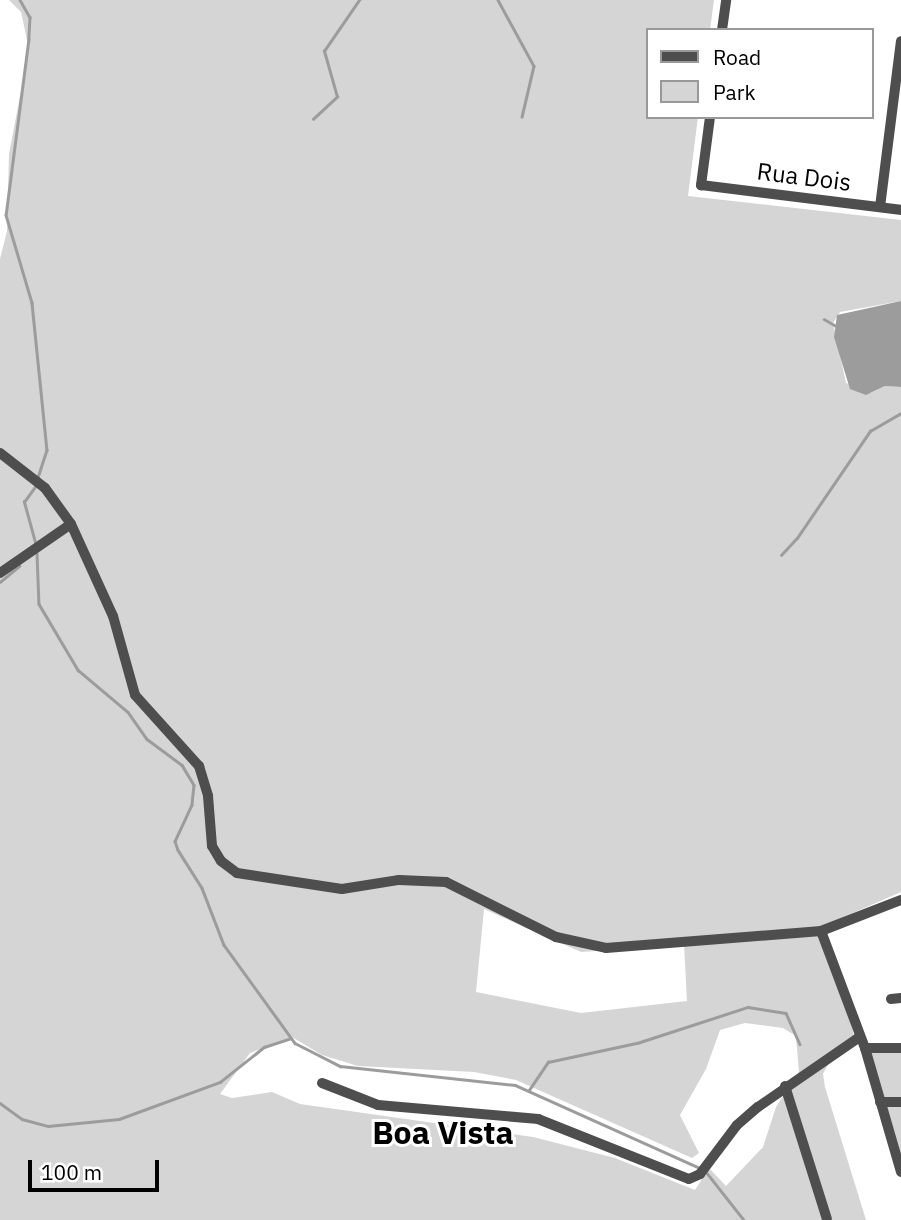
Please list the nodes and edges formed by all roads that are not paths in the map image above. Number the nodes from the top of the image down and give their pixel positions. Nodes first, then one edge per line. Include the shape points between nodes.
1 (726, 0) edge
2 (722, 28) edge
3 (901, 41) edge
4 (710, 119) edge
5 (880, 208) junction
6 (901, 210) edge
7 (0, 453) edge
8 (71, 524) junction
9 (0, 573) edge
10 (901, 900) edge
11 (821, 931) junction
12 (858, 1038) junction
13 (865, 1048) junction
14 (901, 1048) edge
15 (322, 1083) dead end
16 (785, 1086) junction
17 (880, 1102) junction
18 (901, 1102) edge
19 (901, 1172) edge
20 (827, 1219) edge

1 - 2 street
3 - 5 street
4 - 5 street, Rua Dois via 701,185
5 - 6 street, Rua Dois
7 - 8 street via 45,488
8 - 9 street
8 - 11 street via 113,616 135,695 199,766 208,796 212,846 221,861 237,873 342,889 400,880 446,882 556,937 593,946 707,943
10 - 11 street
11 - 12 street
12 - 13 street
12 - 16 street
13 - 14 street
13 - 17 street
15 - 16 street via 378,1105 538,1119 689,1179 700,1174 737,1125
16 - 20 street
17 - 18 street
17 - 19 street

